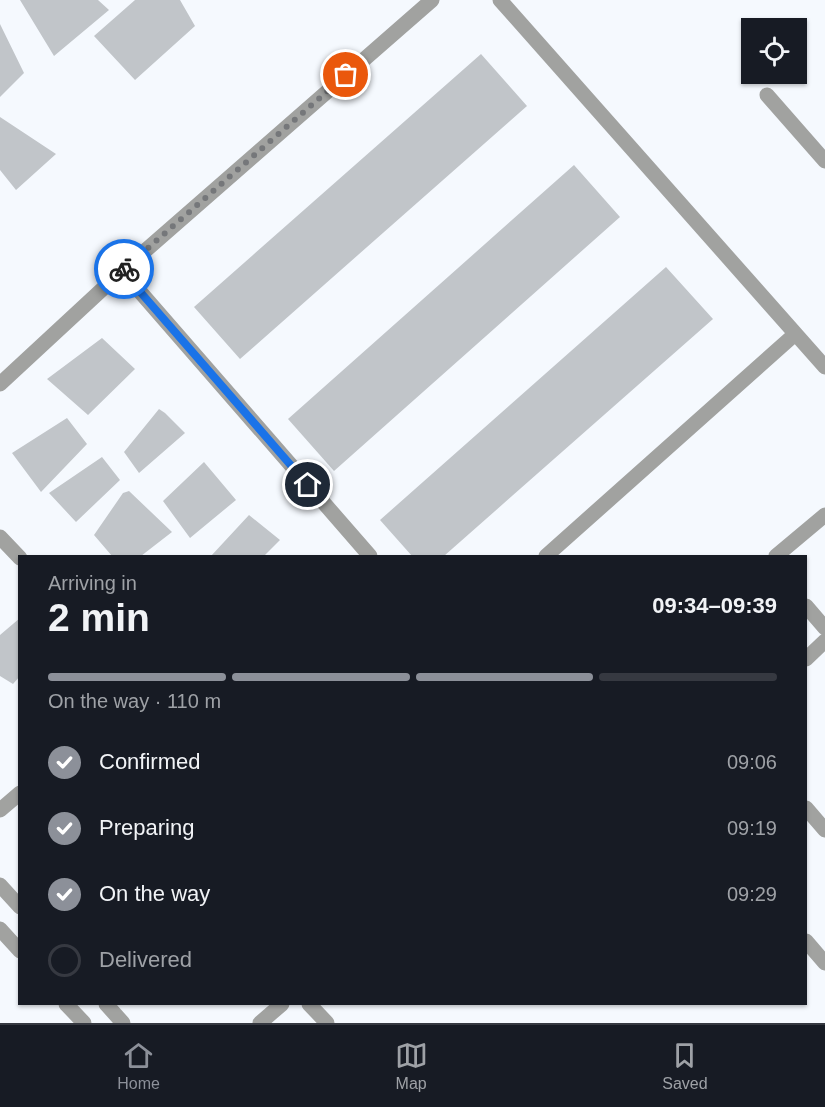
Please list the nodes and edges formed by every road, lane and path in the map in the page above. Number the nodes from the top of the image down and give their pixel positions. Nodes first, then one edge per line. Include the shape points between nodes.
1 (432, 0) edge
2 (500, 0) edge
3 (767, 96) dead end
4 (825, 160) edge
5 (122, 271) junction
6 (794, 335) junction
7 (825, 367) edge
8 (0, 384) edge
9 (825, 515) edge
10 (0, 537) edge
11 (369, 555) edge
12 (547, 555) edge
13 (777, 555) edge
14 (18, 556) edge
15 (807, 607) edge
16 (825, 628) edge
17 (825, 641) edge
18 (807, 658) edge
19 (18, 795) edge
20 (807, 809) edge
21 (0, 810) edge
22 (825, 830) edge
23 (0, 885) edge
24 (18, 905) edge
25 (0, 929) edge
26 (807, 942) edge
27 (18, 949) edge
28 (825, 963) edge
29 (67, 1005) edge
30 (107, 1005) edge
31 (281, 1005) edge
32 (310, 1005) edge
33 (84, 1023) edge
34 (123, 1023) edge
35 (260, 1023) edge
36 (327, 1023) edge

1 - 5 street
2 - 6 street
3 - 4 street
5 - 8 street
5 - 11 street
6 - 7 street
6 - 12 street
9 - 13 street
10 - 14 street
15 - 16 street
17 - 18 street
19 - 21 street
20 - 22 street
23 - 24 street
25 - 27 street
26 - 28 street
29 - 33 street
30 - 34 street
31 - 35 street
32 - 36 street

